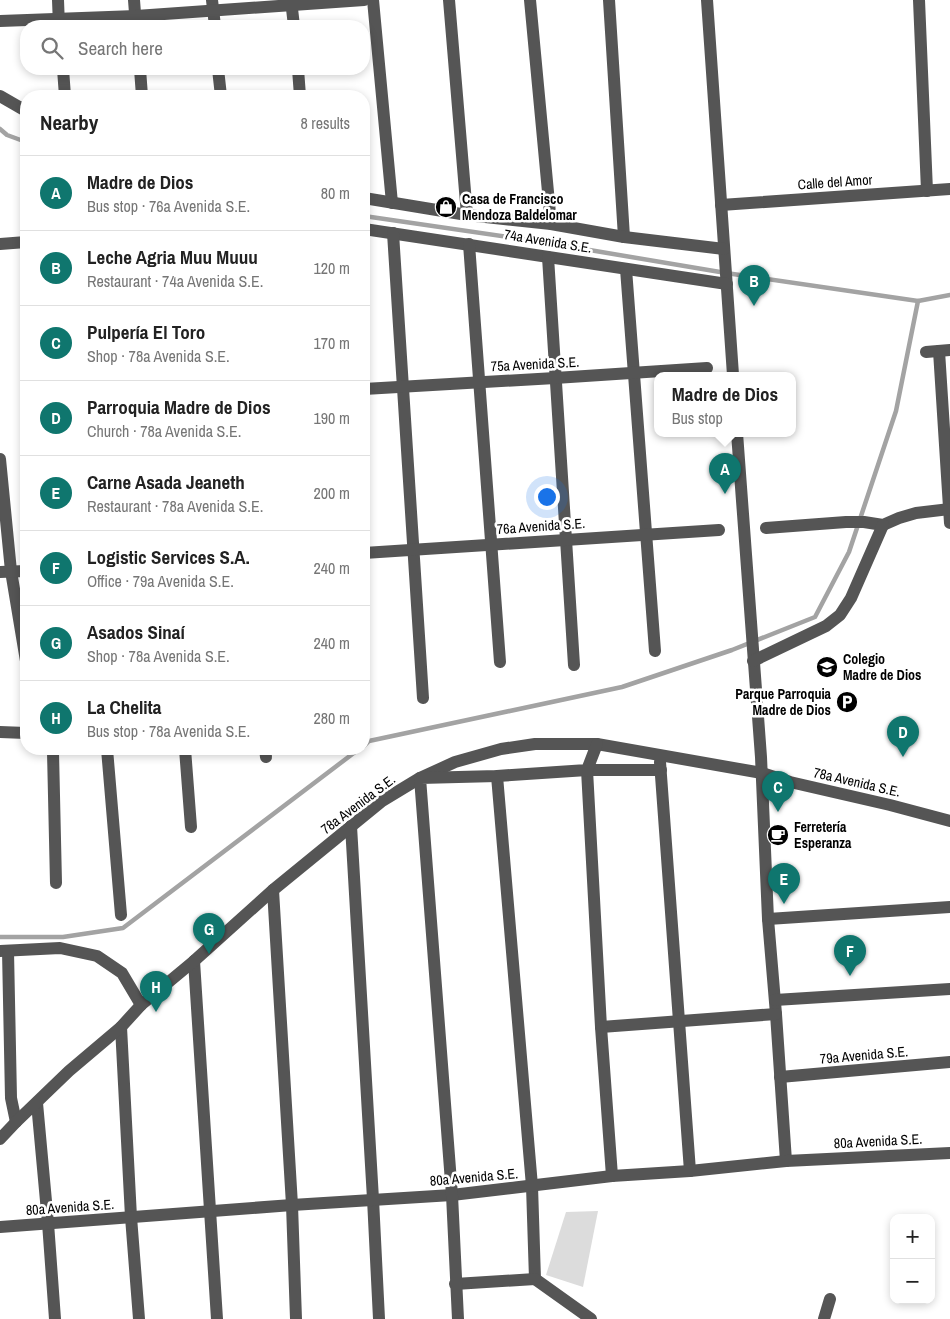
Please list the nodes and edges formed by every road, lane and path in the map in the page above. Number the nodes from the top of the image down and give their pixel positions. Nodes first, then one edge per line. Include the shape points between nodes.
1 (58, 0) edge
2 (134, 0) edge
3 (364, 0) edge
4 (373, 0) edge
5 (449, 0) edge
6 (530, 0) edge
7 (609, 0) edge
8 (707, 0) edge
9 (919, 0) edge
10 (292, 2) edge
11 (213, 5) edge
12 (59, 20) edge
13 (136, 20) edge
14 (141, 20) edge
15 (214, 20) edge
16 (294, 20) edge
17 (0, 21) edge
18 (20, 22) edge
19 (63, 75) edge
20 (140, 75) edge
21 (218, 75) edge
22 (298, 75) edge
23 (65, 90) edge
24 (142, 90) edge
25 (220, 90) edge
26 (300, 90) edge
27 (0, 96) edge
28 (20, 108) edge
29 (950, 189) edge
30 (926, 191) junction
31 (370, 199) edge
32 (392, 203) junction
33 (721, 205) junction
34 (467, 214) junction
35 (552, 224) junction
36 (370, 230) edge
37 (393, 233) junction
38 (624, 237) junction
39 (20, 242) edge
40 (0, 244) edge
41 (469, 244) junction
42 (724, 249) junction
43 (548, 257) junction
44 (626, 269) junction
45 (727, 284) junction
46 (945, 350) edge
47 (926, 352) dead end
48 (707, 368) dead end
49 (733, 372) edge
50 (634, 373) junction
51 (555, 378) junction
52 (480, 382) junction
53 (403, 386) junction
54 (370, 389) edge
55 (737, 437) edge
56 (0, 459) edge
57 (950, 509) edge
58 (950, 523) edge
59 (884, 525) junction
60 (766, 528) dead end
61 (720, 530) dead end
62 (646, 535) junction
63 (566, 540) junction
64 (492, 544) junction
65 (414, 549) junction
66 (370, 553) edge
67 (20, 571) edge
68 (6, 572) edge
69 (20, 635) edge
70 (655, 650) dead end
71 (753, 655) junction
72 (500, 662) dead end
73 (574, 665) dead end
74 (423, 698) dead end
75 (0, 732) edge
76 (20, 733) edge
77 (597, 744) junction
78 (53, 755) edge
79 (108, 755) edge
80 (185, 755) edge
81 (660, 755) junction
82 (587, 770) junction
83 (661, 770) junction
84 (762, 773) junction
85 (497, 776) junction
86 (420, 778) junction
87 (950, 820) edge
88 (351, 826) junction
89 (191, 827) dead end
90 (56, 884) dead end
91 (273, 890) junction
92 (950, 907) edge
93 (121, 915) dead end
94 (768, 919) junction
95 (4, 951) edge
96 (194, 961) junction
97 (950, 989) edge
98 (775, 1000) junction
99 (141, 1004) junction
100 (776, 1014) junction
101 (680, 1021) junction
102 (121, 1027) junction
103 (601, 1027) junction
104 (950, 1062) edge
105 (780, 1077) junction
106 (37, 1102) junction
107 (16, 1122) junction
108 (0, 1139) edge
109 (950, 1152) edge
110 (786, 1160) junction
111 (690, 1171) junction
112 (612, 1176) junction
113 (532, 1186) junction
114 (452, 1194) junction
115 (373, 1199) junction
116 (292, 1205) junction
117 (210, 1212) junction
118 (131, 1217) junction
119 (48, 1223) junction
120 (0, 1228) edge
121 (535, 1279) junction
122 (455, 1284) junction
123 (830, 1299) dead end
124 (55, 1319) edge
125 (138, 1319) edge
126 (217, 1319) edge
127 (296, 1319) edge
128 (379, 1319) edge
129 (458, 1319) edge
130 (591, 1319) edge
131 (824, 1319) edge

1 - 12 street
2 - 13 street
3 - 10 street
4 - 32 street
5 - 34 street
6 - 35 street
7 - 38 street
8 - 33 street
9 - 30 street
10 - 11 street
10 - 16 street
11 - 14 street
11 - 15 street
17 - 18 street
19 - 23 street
20 - 24 street
21 - 25 street
22 - 26 street
27 - 28 street
29 - 30 street, Calle del Amor
30 - 33 street, Calle del Amor
31 - 32 street, 74a Avenida S.E.
32 - 34 street, 74a Avenida S.E.
33 - 42 street
34 - 35 street, 74a Avenida S.E.
35 - 38 street, 74a Avenida S.E.
36 - 37 street, 74a Avenida S.E.
37 - 41 street, 74a Avenida S.E.
37 - 53 street
38 - 42 street, 74a Avenida S.E.
39 - 40 street
41 - 43 street, 74a Avenida S.E.
41 - 52 street
42 - 45 street
43 - 44 street, 74a Avenida S.E.
43 - 51 street
44 - 45 street, 74a Avenida S.E.
44 - 50 street
45 - 49 street
46 - 47 street
46 - 57 street
48 - 50 street, 75a Avenida S.E.
50 - 51 street, 75a Avenida S.E.
50 - 62 street
51 - 52 street, 75a Avenida S.E.
51 - 63 street
52 - 53 street, 75a Avenida S.E.
52 - 64 street
53 - 54 street, 75a Avenida S.E.
53 - 65 street
55 - 71 street
56 - 68 street
57 - 58 street
57 - 59 street via 916,512
59 - 60 street via 846,522
59 - 71 street via 840,615 826,626
61 - 62 street, 76a Avenida S.E.
62 - 63 street, 76a Avenida S.E.
62 - 70 street
63 - 64 street, 76a Avenida S.E.
63 - 73 street
64 - 65 street, 76a Avenida S.E.
64 - 72 street
65 - 66 street, 76a Avenida S.E.
65 - 74 street
67 - 68 street
68 - 69 street
71 - 84 street
75 - 76 street
77 - 81 street, 78a Avenida S.E.
77 - 82 street
77 - 86 street, 78a Avenida S.E. via 535,744 501,749 455,762
78 - 90 street
79 - 93 street
80 - 89 street
81 - 83 street
81 - 84 street, 78a Avenida S.E.
82 - 83 street
82 - 85 street
82 - 103 street
83 - 101 street
84 - 87 street, 78a Avenida S.E.
84 - 94 street
85 - 86 street
85 - 113 street
86 - 88 street, 78a Avenida S.E. via 382,801
86 - 114 street
88 - 91 street, 78a Avenida S.E.
88 - 115 street
91 - 96 street, 78a Avenida S.E.
91 - 116 street
92 - 94 street
94 - 98 street
95 - 99 street via 60,948 97,956 122,973
95 - 107 street via 11,1098
96 - 99 street, 78a Avenida S.E.
96 - 117 street
97 - 98 street
98 - 100 street
99 - 102 street, 78a Avenida S.E.
100 - 101 street
100 - 105 street
101 - 103 street
101 - 111 street
102 - 106 street, 78a Avenida S.E.
102 - 118 street
103 - 112 street
104 - 105 street, 79a Avenida S.E.
105 - 110 street
106 - 107 street, 78a Avenida S.E.
106 - 119 street
107 - 108 street, 78a Avenida S.E.
109 - 110 street, 80a Avenida S.E.
110 - 111 street, 80a Avenida S.E.
111 - 112 street, 80a Avenida S.E.
112 - 113 street, 80a Avenida S.E.
113 - 114 street, 80a Avenida S.E.
113 - 121 street
114 - 115 street, 80a Avenida S.E.
114 - 122 street
115 - 116 street, 80a Avenida S.E.
115 - 128 street
116 - 117 street, 80a Avenida S.E.
116 - 127 street
117 - 118 street, 80a Avenida S.E.
117 - 126 street
118 - 119 street, 80a Avenida S.E.
118 - 125 street
119 - 120 street, 80a Avenida S.E.
119 - 124 street
121 - 122 street
121 - 130 street
122 - 129 street
123 - 131 street

